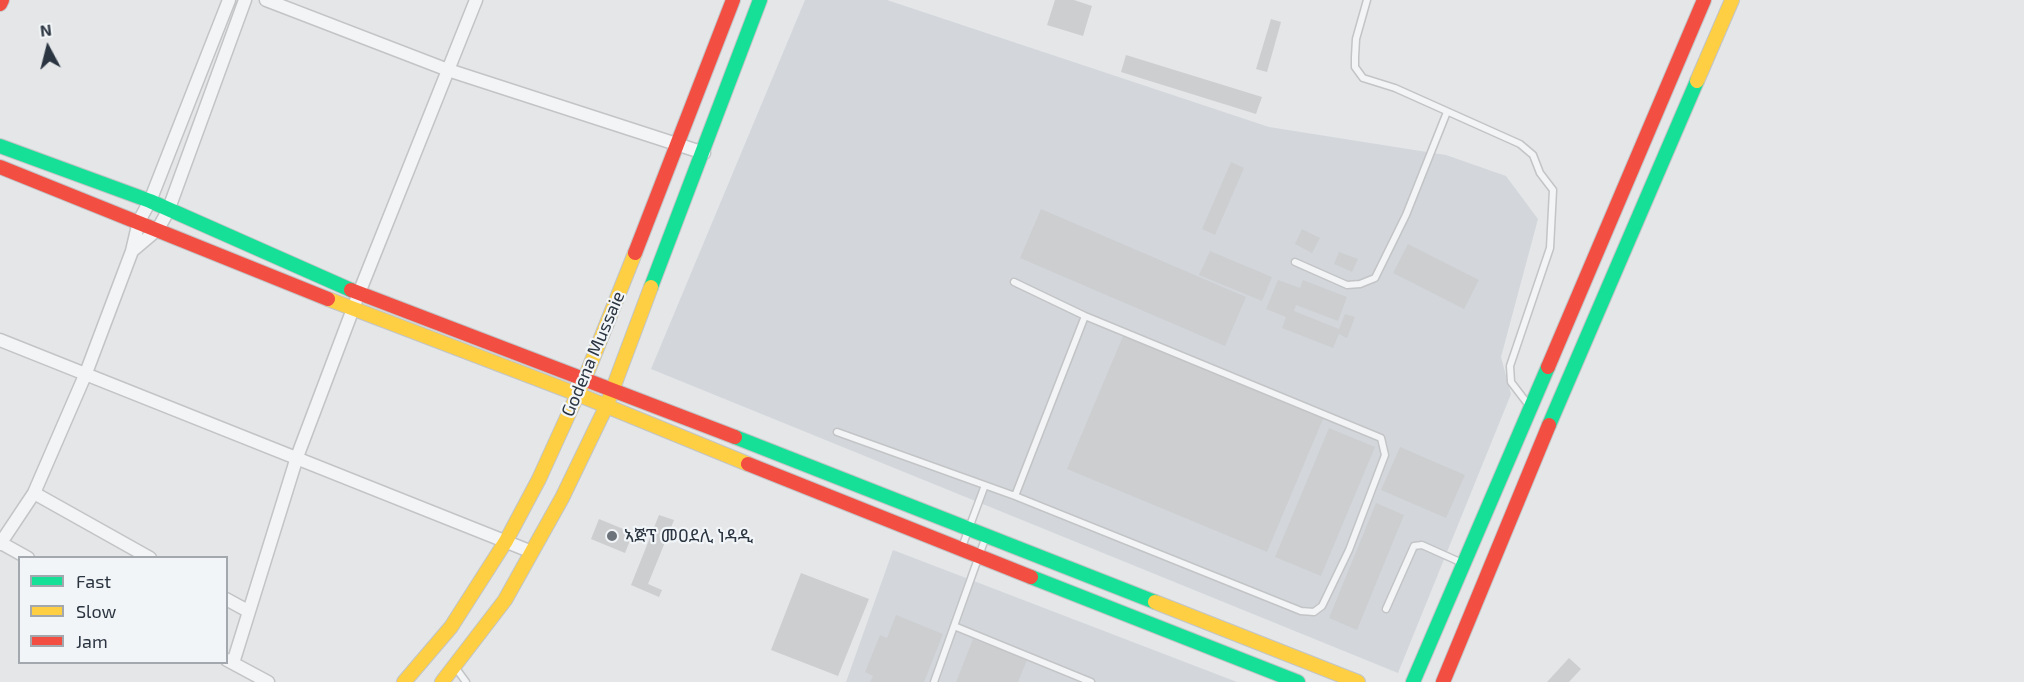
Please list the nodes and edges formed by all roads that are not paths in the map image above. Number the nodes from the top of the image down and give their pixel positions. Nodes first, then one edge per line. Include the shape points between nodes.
1 (2, 0) edge
2 (229, 0) edge
3 (245, 0) edge
4 (266, 0) edge
5 (476, 0) edge
6 (733, 0) edge
7 (760, 0) edge
8 (1367, 0) edge
9 (1704, 0) edge
10 (1732, 0) edge
11 (0, 4) edge
12 (448, 70) junction
13 (194, 88) junction
14 (210, 95) junction
15 (1447, 112) junction
16 (1653, 122) junction
17 (1675, 134) junction
18 (679, 144) junction
19 (0, 146) edge
20 (704, 153) junction
21 (0, 167) edge
22 (150, 201) junction
23 (168, 211) junction
24 (139, 221) junction
25 (158, 229) junction
26 (132, 251) junction
27 (1295, 262) dead end
28 (1014, 282) dead end
29 (359, 293) junction
30 (353, 309) junction
31 (1085, 316) junction
32 (0, 340) edge
33 (86, 374) junction
34 (585, 378) junction
35 (614, 390) junction
36 (577, 394) junction
37 (606, 407) junction
38 (1531, 408) junction
39 (837, 432) dead end
40 (297, 457) junction
41 (985, 485) junction
42 (1497, 488) junction
43 (33, 493) junction
44 (1015, 495) junction
45 (1518, 498) junction
46 (969, 529) junction
47 (987, 536) junction
48 (506, 541) junction
49 (1, 544) edge
50 (962, 549) junction
51 (532, 552) junction
52 (979, 555) junction
53 (24, 556) edge
54 (146, 556) edge
55 (1465, 564) junction
56 (228, 600) edge
57 (1386, 609) dead end
58 (248, 611) junction
59 (954, 626) junction
60 (230, 661) edge
61 (455, 666) junction
62 (262, 681) edge
63 (404, 682) edge
64 (442, 682) edge
65 (466, 682) edge
66 (934, 682) edge
67 (1091, 682) edge
68 (1298, 682) edge
69 (1359, 682) edge
70 (1413, 682) edge
71 (1443, 682) edge

1 - 11 street
2 - 13 street
3 - 14 street
4 - 12 street
5 - 12 street
6 - 18 street, Godena Mussaie
7 - 20 street, Godena Mussaie
8 - 15 lane via 1356,39 1354,67 1363,78
9 - 16 street
10 - 17 street
12 - 18 street
12 - 29 street
13 - 14 street
13 - 22 street
14 - 23 street
15 - 27 lane via 1406,215 1375,278 1347,285
15 - 38 lane via 1520,144 1533,155 1553,190 1550,248 1509,372 1511,382
16 - 17 street
16 - 38 street
17 - 45 street
18 - 20 street
18 - 34 street, Godena Mussaie
19 - 22 street
20 - 35 street, Godena Mussaie
21 - 24 street
22 - 23 street
22 - 24 street
23 - 25 street
23 - 29 street
24 - 25 street
24 - 26 street
25 - 26 street
25 - 30 street
26 - 33 street
28 - 31 lane
29 - 30 street
29 - 34 street
30 - 36 street
30 - 40 street
31 - 44 lane
31 - 44 lane via 1381,438 1385,455 1349,550 1322,606 1314,612 1301,611
32 - 33 street
33 - 40 street
33 - 43 street
34 - 35 street
34 - 36 street, Godena Mussaie
35 - 37 street, Godena Mussaie
35 - 46 street
36 - 37 street
36 - 48 street, Godena Mussaie
37 - 50 street
37 - 51 street, Godena Mussaie
38 - 42 street
39 - 41 lane
40 - 48 street
40 - 58 street
41 - 44 lane
41 - 46 lane
42 - 45 street
42 - 55 street
43 - 49 street
43 - 54 street
45 - 71 street
46 - 47 street
46 - 50 lane
47 - 52 lane
47 - 69 street
48 - 51 street
48 - 63 street, Godena Mussaie via 451,627
49 - 53 street
50 - 52 street
51 - 61 street, Godena Mussaie via 505,600
52 - 59 lane
52 - 68 street
55 - 57 lane via 1422,545 1414,546
55 - 70 street
56 - 58 street
58 - 60 street
59 - 66 lane
59 - 67 lane
60 - 62 street
61 - 64 street, Godena Mussaie
61 - 65 lane

